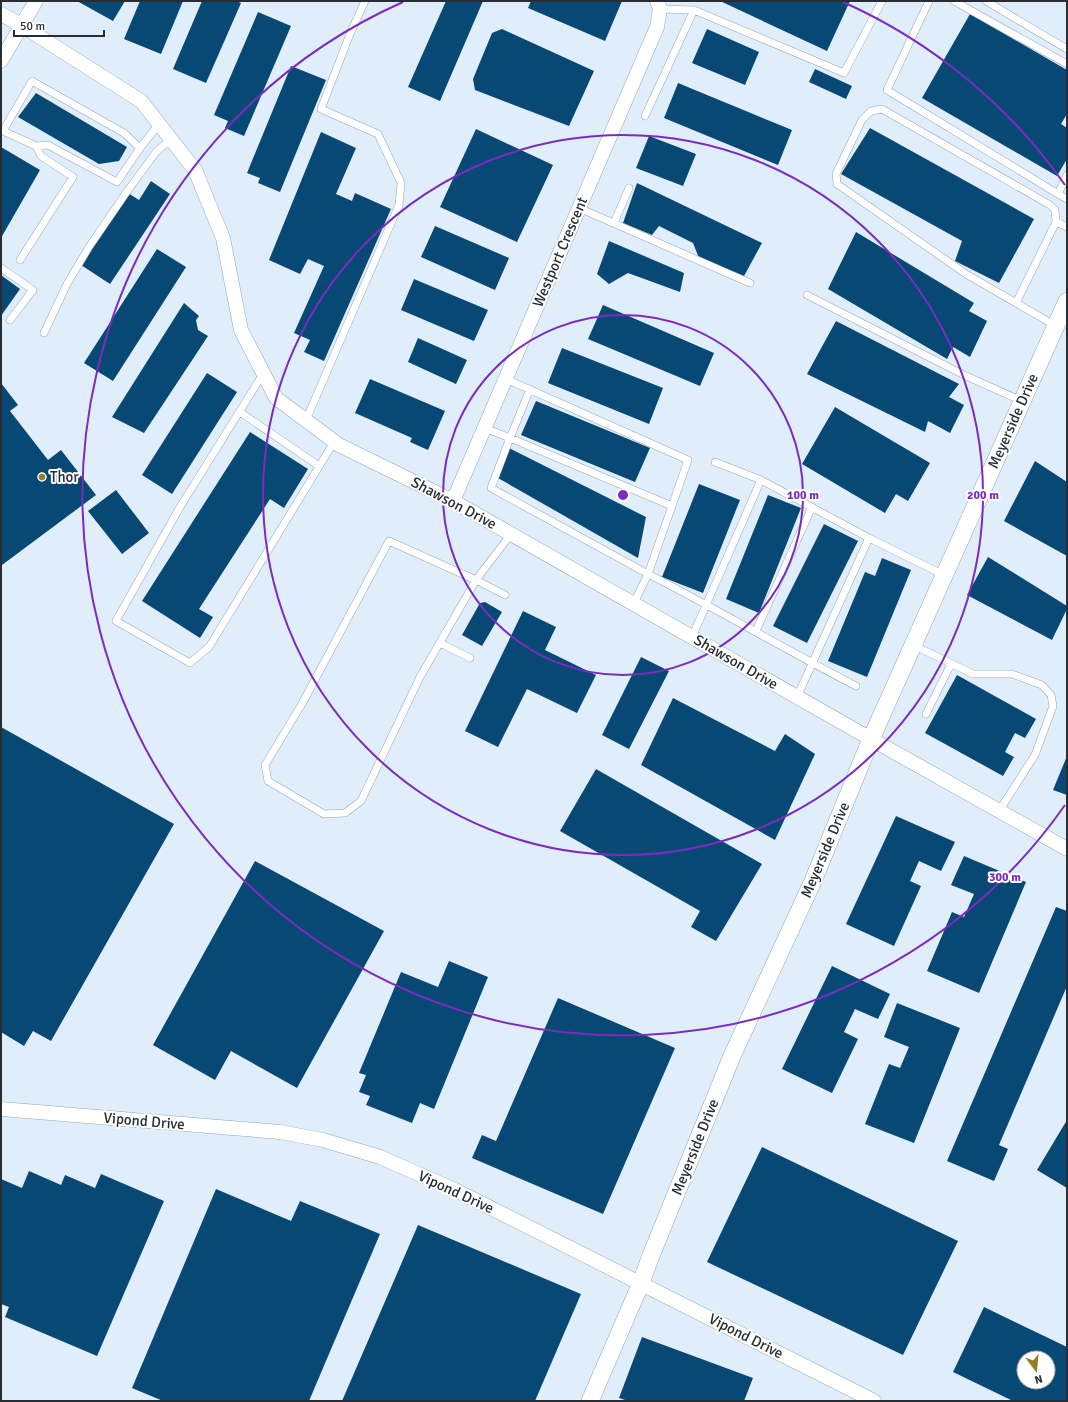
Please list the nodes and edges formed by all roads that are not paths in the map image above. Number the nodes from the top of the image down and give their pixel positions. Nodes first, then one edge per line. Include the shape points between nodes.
1 (36, 1) edge
2 (365, 1) edge
3 (882, 1) edge
4 (929, 1) edge
5 (954, 1) edge
6 (986, 1) edge
7 (658, 5) edge
8 (694, 10) junction
9 (1, 14) edge
10 (21, 25) junction
11 (1067, 49) edge
12 (1, 61) edge
13 (1067, 64) edge
14 (645, 116) dead end
15 (159, 124) junction
16 (2, 130) edge
17 (171, 139) junction
18 (36, 146) junction
19 (140, 148) junction
20 (1067, 175) edge
21 (629, 188) dead end
22 (1058, 194) junction
23 (1067, 199) edge
24 (579, 208) junction
25 (1056, 222) junction
26 (614, 223) junction
27 (1067, 227) edge
28 (20, 260) dead end
29 (1, 268) edge
30 (750, 283) dead end
31 (807, 295) dead end
32 (1067, 302) edge
33 (1016, 303) junction
34 (10, 320) dead end
35 (1056, 326) junction
36 (44, 333) dead end
37 (264, 374) junction
38 (506, 379) junction
39 (530, 389) junction
40 (1022, 401) junction
41 (240, 412) junction
42 (306, 420) junction
43 (485, 428) junction
44 (510, 438) junction
45 (334, 442) junction
46 (715, 462) dead end
47 (319, 466) junction
48 (761, 480) junction
49 (453, 501) junction
50 (672, 506) junction
51 (812, 507) junction
52 (511, 534) junction
53 (869, 538) junction
54 (648, 574) junction
55 (944, 576) junction
56 (476, 580) junction
57 (504, 595) dead end
58 (634, 603) junction
59 (707, 604) junction
60 (756, 631) junction
61 (692, 637) junction
62 (440, 643) junction
63 (913, 645) junction
64 (470, 658) dead end
65 (812, 663) junction
66 (951, 664) junction
67 (856, 686) dead end
68 (797, 697) junction
69 (926, 714) dead end
70 (871, 739) junction
71 (999, 811) junction
72 (1067, 849) edge
73 (1, 1109) edge
74 (642, 1283) junction
75 (590, 1401) edge
76 (874, 1401) edge

1 - 10 street
2 - 42 lane via 321,109 378,134 401,183 399,205
3 - 8 lane via 844,73
4 - 22 lane via 887,90
5 - 13 lane
6 - 11 lane
7 - 8 lane
7 - 24 street, Westport Crescent via 657,27
8 - 14 lane
9 - 10 street, Shawson Drive
10 - 12 street
10 - 15 street, Shawson Drive via 141,101
15 - 17 street, Shawson Drive
15 - 19 lane
16 - 18 lane
16 - 19 lane via 32,81 124,133
17 - 36 lane via 156,152 90,246 67,284
17 - 37 street, Shawson Drive via 195,170 223,238 241,330
18 - 19 lane via 48,145 117,182
18 - 28 lane via 41,156 73,177
20 - 22 lane
21 - 26 lane
22 - 23 lane
24 - 26 lane
24 - 38 street, Westport Crescent
25 - 27 lane
25 - 33 lane
25 - 33 lane via 1055,210 1050,205 882,109 871,111 862,120 836,174 837,184 966,274
26 - 30 lane
29 - 34 lane via 33,290
31 - 40 lane via 966,376
32 - 35 street, Meyerside Drive
33 - 35 lane
35 - 40 street, Meyerside Drive
37 - 41 lane
37 - 42 street, Shawson Drive via 276,398
38 - 39 lane
38 - 43 street, Westport Crescent
39 - 44 lane
39 - 50 lane via 688,460
40 - 55 street, Meyerside Drive
41 - 47 lane
41 - 47 lane via 180,507 116,621 190,663 209,647
42 - 45 street, Shawson Drive
43 - 44 lane
43 - 49 street, Westport Crescent
44 - 50 lane
44 - 54 lane via 491,488
45 - 47 lane
45 - 49 street, Shawson Drive
46 - 48 lane
48 - 51 lane
48 - 59 lane
49 - 52 street, Shawson Drive
50 - 54 lane
51 - 53 lane
51 - 60 lane
52 - 56 lane
52 - 58 street, Shawson Drive
53 - 55 lane
53 - 65 lane
54 - 58 lane
54 - 59 lane
55 - 63 street, Meyerside Drive
56 - 57 lane
56 - 62 lane
56 - 62 lane via 389,541 303,702 265,765 268,781 324,814 345,813 361,801 420,677
58 - 61 street, Shawson Drive
59 - 60 lane
59 - 61 lane
60 - 65 lane
61 - 68 street, Shawson Drive
62 - 64 lane
63 - 66 lane
63 - 70 street, Meyerside Drive
65 - 67 lane
65 - 68 lane
66 - 69 lane
66 - 71 lane via 972,674 1012,674 1042,685 1051,695 1053,706 1035,755
68 - 70 street, Shawson Drive
70 - 71 street, Shawson Drive
70 - 74 street, Meyerside Drive via 823,858 720,1084
71 - 72 street, Shawson Drive
73 - 74 street, Vipond Drive via 280,1132 342,1144 380,1157 455,1190
74 - 75 street, Meyerside Drive
74 - 76 street, Vipond Drive

